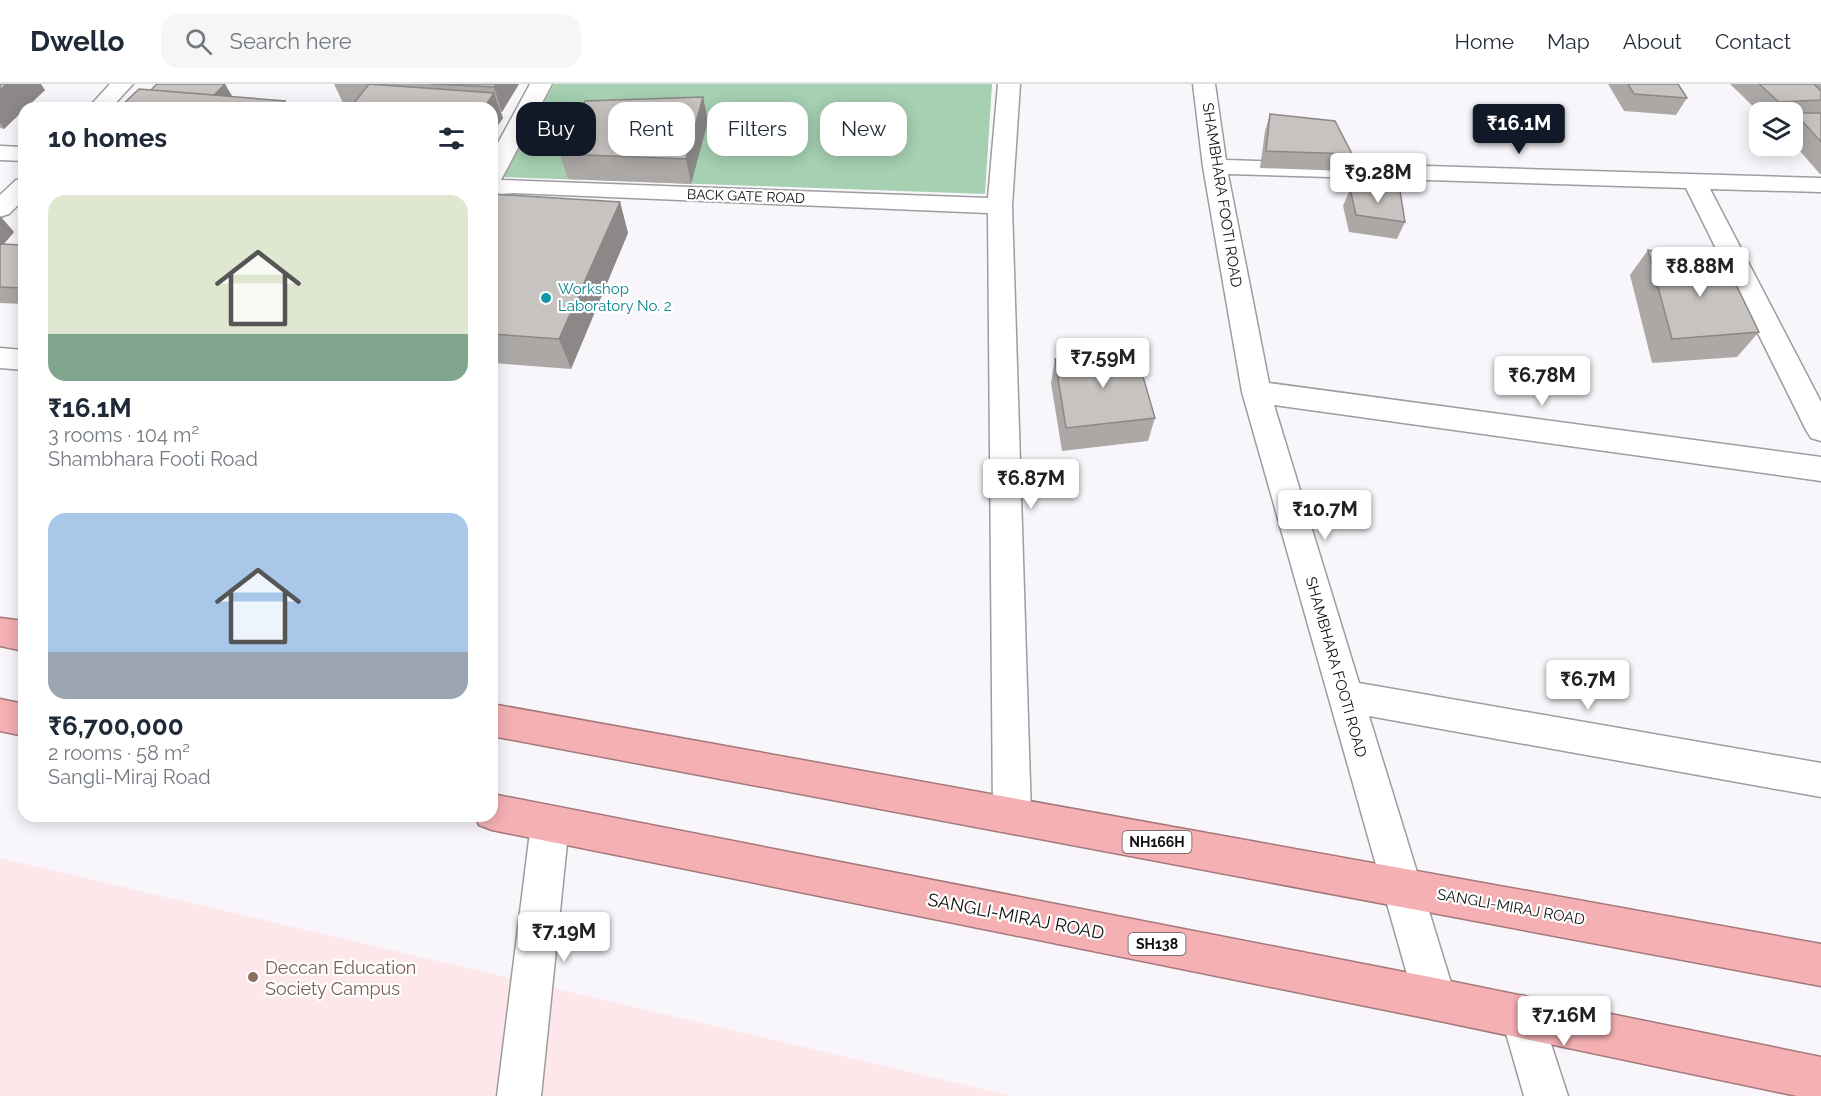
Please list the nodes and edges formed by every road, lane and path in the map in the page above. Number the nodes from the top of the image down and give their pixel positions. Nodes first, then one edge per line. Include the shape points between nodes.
1 (122, 84) edge
2 (541, 84) edge
3 (1009, 84) edge
4 (1204, 84) edge
5 (105, 102) edge
6 (0, 153) edge
7 (18, 154) edge
8 (498, 165) edge
9 (1215, 167) junction
10 (1694, 181) junction
11 (1821, 185) edge
12 (498, 187) edge
13 (18, 191) edge
14 (1000, 207) junction
15 (0, 209) edge
16 (0, 358) edge
17 (18, 360) edge
18 (1256, 392) junction
19 (1821, 430) edge
20 (1821, 468) edge
21 (0, 632) edge
22 (18, 635) edge
23 (1345, 696) junction
24 (0, 715) edge
25 (18, 719) edge
26 (498, 721) edge
27 (1821, 780) edge
28 (498, 813) edge
29 (1012, 815) junction
30 (550, 824) junction
31 (1402, 887) junction
32 (1821, 965) edge
33 (1436, 999) junction
34 (1522, 1016) junction
35 (1821, 1079) edge
36 (519, 1096) edge
37 (1546, 1096) edge

1 - 5 street
2 - 8 street
3 - 14 street
4 - 9 street, SHAMBHARA FOOTI ROAD
6 - 7 street
9 - 10 street
9 - 18 street, SHAMBHARA FOOTI ROAD
10 - 11 street
10 - 19 street
12 - 14 street, BACK GATE ROAD
13 - 15 street
14 - 29 street
16 - 17 street
18 - 20 street
18 - 23 street, SHAMBHARA FOOTI ROAD
21 - 22 highway
23 - 27 street
23 - 31 street, SHAMBHARA FOOTI ROAD
24 - 25 highway
26 - 29 highway, SANGLI-MIRAJ ROAD / NH166H
28 - 30 highway, SANGLI-MIRAJ ROAD / SH138
29 - 31 highway, SANGLI-MIRAJ ROAD / NH166H
30 - 33 highway, SANGLI-MIRAJ ROAD / SH138
30 - 36 street
31 - 32 highway, SANGLI-MIRAJ ROAD / NH166H
31 - 33 street, SHAMBHARA FOOTI ROAD
33 - 34 highway, SANGLI-MIRAJ ROAD / SH138
34 - 35 highway, SANGLI-MIRAJ ROAD / SH138
34 - 37 street

